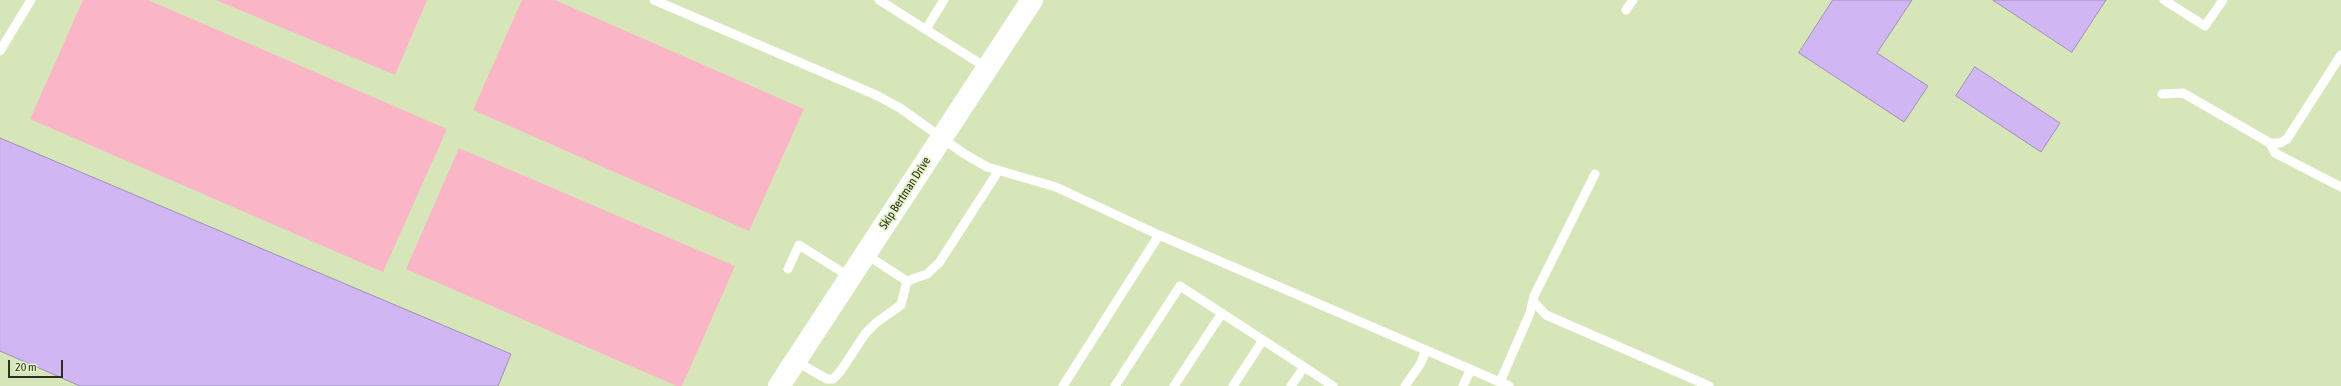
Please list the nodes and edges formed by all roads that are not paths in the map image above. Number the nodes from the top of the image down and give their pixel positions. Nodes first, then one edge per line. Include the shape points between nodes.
1 (31, 0) edge
2 (654, 0) edge
3 (944, 0) edge
4 (1032, 0) edge
5 (1633, 0) edge
6 (2164, 0) edge
7 (2223, 0) edge
8 (884, 1) edge
9 (1626, 10) dead end
10 (926, 29) junction
11 (0, 51) edge
12 (2341, 55) edge
13 (987, 68) junction
14 (2162, 94) dead end
15 (942, 137) junction
16 (2270, 143) junction
17 (999, 170) junction
18 (1595, 174) dead end
19 (2341, 187) edge
20 (1159, 235) junction
21 (865, 254) junction
22 (788, 269) dead end
23 (850, 278) junction
24 (907, 281) junction
25 (1533, 301) junction
26 (1222, 313) junction
27 (1263, 340) junction
28 (1426, 350) junction
29 (795, 361) junction
30 (1304, 366) junction
31 (1471, 369) junction
32 (1500, 382) junction
33 (779, 386) edge
34 (1062, 386) edge
35 (1115, 386) edge
36 (1174, 386) edge
37 (1233, 386) edge
38 (1291, 386) edge
39 (1333, 386) edge
40 (1405, 386) edge
41 (1463, 386) edge
42 (1509, 386) edge
43 (1709, 386) edge

1 - 11 lane
2 - 15 lane via 876,95
3 - 10 lane
4 - 13 street, Skip Bertman Drive
5 - 9 lane
6 - 7 lane via 2205,26
8 - 10 lane
10 - 13 lane
12 - 16 lane via 2287,139 2280,143
13 - 15 street, Skip Bertman Drive
14 - 16 lane via 2183,93
15 - 17 lane via 987,167
15 - 21 street, Skip Bertman Drive
16 - 19 lane via 2275,153
17 - 20 lane via 1056,187
17 - 24 lane via 939,263 926,274
18 - 25 lane
20 - 28 lane
20 - 34 lane
21 - 23 street, Skip Bertman Drive
21 - 24 lane
22 - 23 lane via 799,245
23 - 29 street, Skip Bertman Drive
24 - 29 lane via 901,305 865,334 833,379 827,380
25 - 32 lane via 1530,314
25 - 43 lane via 1546,315
26 - 27 lane
26 - 35 lane via 1180,286
26 - 36 lane
27 - 30 lane
27 - 37 lane
28 - 31 lane
28 - 40 lane via 1421,363
29 - 33 street, Skip Bertman Drive
30 - 38 lane
30 - 39 lane
31 - 32 lane
31 - 41 lane
32 - 42 lane

